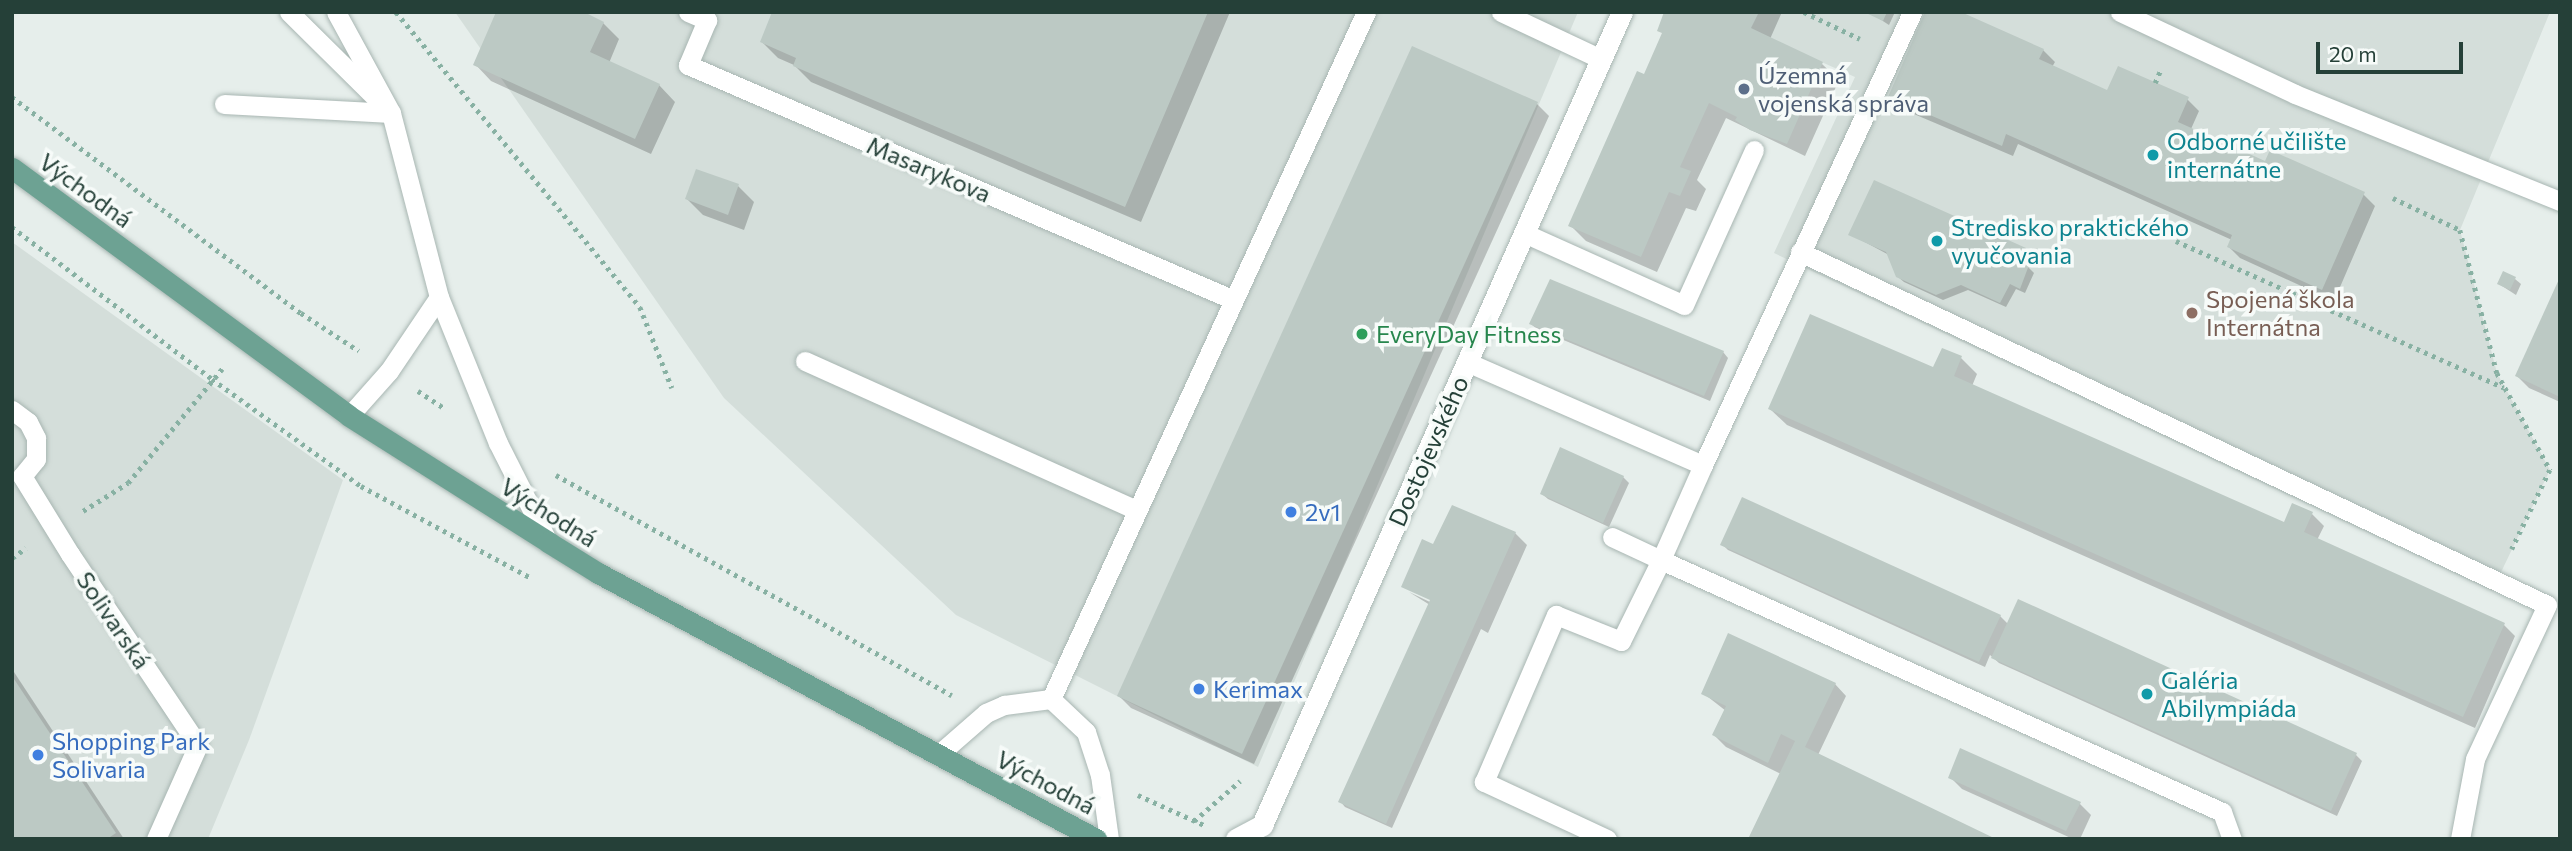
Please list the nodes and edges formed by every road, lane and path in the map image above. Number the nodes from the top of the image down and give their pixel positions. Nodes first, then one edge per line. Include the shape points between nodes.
1 (289, 12) edge
2 (336, 12) edge
3 (396, 12) edge
4 (688, 12) edge
5 (1366, 12) edge
6 (1501, 12) edge
7 (1622, 12) edge
8 (1804, 12) edge
9 (1912, 12) edge
10 (2120, 12) edge
11 (1895, 55) junction
12 (1601, 59) junction
13 (12, 97) edge
14 (225, 104) dead end
15 (391, 113) junction
16 (1754, 150) dead end
17 (12, 168) edge
18 (2393, 198) dead end
19 (2560, 201) edge
20 (1524, 233) junction
21 (2176, 241) dead end
22 (1800, 252) junction
23 (439, 297) junction
24 (1234, 300) junction
25 (248, 341) junction
26 (805, 361) dead end
27 (1467, 362) junction
28 (388, 372) junction
29 (672, 388) dead end
30 (2505, 388) junction
31 (12, 410) edge
32 (349, 416) junction
33 (498, 443) junction
34 (1703, 465) junction
35 (128, 484) dead end
36 (1138, 510) junction
37 (1612, 537) dead end
38 (548, 542) junction
39 (1661, 560) junction
40 (2496, 581) junction
41 (1051, 699) junction
42 (986, 713) junction
43 (939, 754) junction
44 (1100, 775) junction
45 (1263, 832) edge
46 (156, 839) edge
47 (1096, 839) edge
48 (1109, 839) edge
49 (1237, 839) edge
50 (1607, 839) edge
51 (2232, 839) edge
52 (2460, 839) edge

1 - 15 lane
2 - 15 lane
3 - 29 path via 639,307
4 - 24 lane, Masarykova via 707,20 688,65
5 - 24 lane
6 - 12 lane
7 - 12 street, Dostojevského
8 - 11 path
9 - 11 lane
10 - 19 lane via 2295,94
11 - 22 lane
12 - 20 street, Dostojevského
13 - 28 path via 301,313
14 - 15 lane
15 - 23 lane
16 - 20 lane via 1684,305
17 - 25 main road, Východná
18 - 30 path via 2460,230 2497,373
20 - 27 street, Dostojevského
21 - 30 path
22 - 34 lane
22 - 40 lane
23 - 28 lane
23 - 33 lane
24 - 36 lane
25 - 32 main road, Východná
25 - 35 path
26 - 36 lane
27 - 34 lane
27 - 45 street, Dostojevského
28 - 32 lane
28 - 33 path
30 - 40 path via 2550,470
31 - 46 lane, Solivarská via 29,422 36,438 36,459 22,476 198,745
32 - 38 main road, Východná
33 - 38 lane
33 - 42 path via 872,654
34 - 39 lane
36 - 41 lane
37 - 39 lane
38 - 43 main road, Východná
39 - 50 lane via 1621,641 1556,615 1484,782
39 - 51 lane via 2222,812
40 - 52 lane via 2547,606 2475,759
41 - 42 lane via 1004,705
41 - 44 lane via 1086,732
42 - 43 lane
43 - 47 main road, Východná
44 - 48 lane
44 - 49 path via 1171,813
45 - 49 street, Dostojevského

